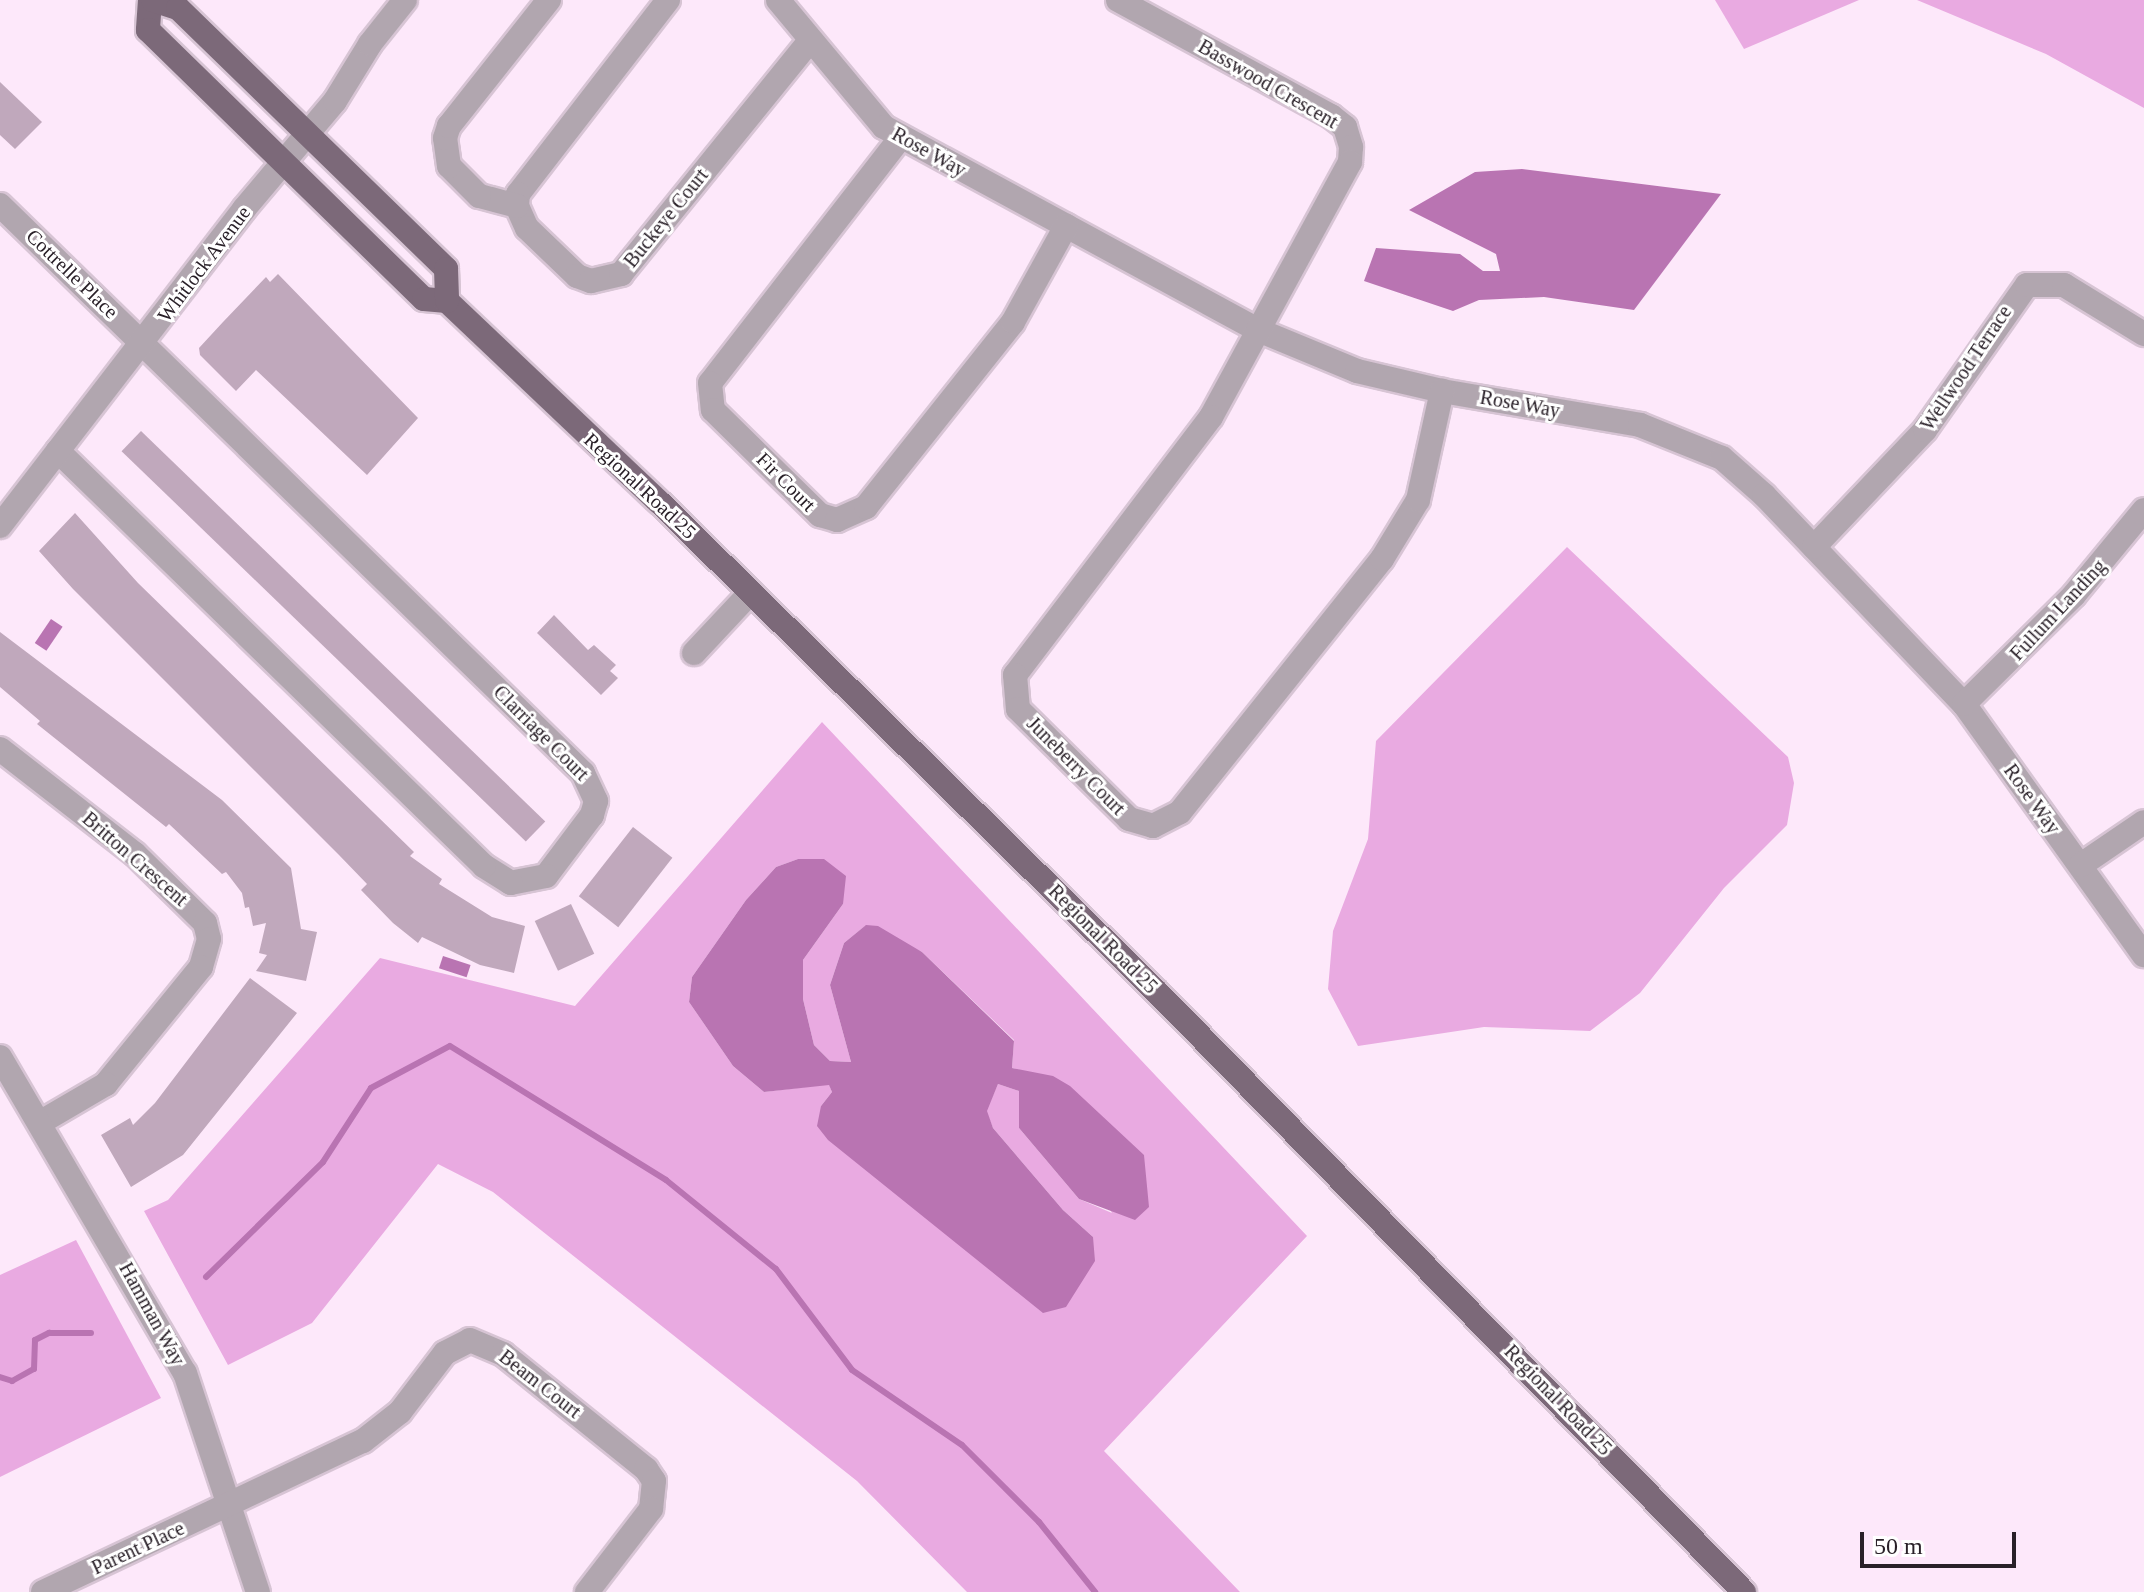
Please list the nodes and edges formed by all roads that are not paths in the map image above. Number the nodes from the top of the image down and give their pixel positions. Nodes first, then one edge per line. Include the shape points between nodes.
1 (152, 0) edge
2 (405, 0) edge
3 (549, 0) edge
4 (668, 0) edge
5 (778, 0) edge
6 (1118, 0) edge
7 (810, 41) junction
8 (308, 134) junction
9 (901, 137) junction
10 (284, 162) junction
11 (0, 205) edge
12 (517, 206) junction
13 (1066, 226) junction
14 (447, 301) junction
15 (1258, 330) junction
16 (2144, 334) edge
17 (144, 344) junction
18 (1442, 391) junction
19 (58, 451) junction
20 (2144, 510) edge
21 (0, 526) edge
22 (1814, 547) junction
23 (751, 592) junction
24 (694, 653) dead end
25 (1964, 704) junction
26 (0, 749) edge
27 (2144, 822) edge
28 (2081, 865) junction
29 (2144, 955) edge
30 (0, 1057) edge
31 (41, 1122) junction
32 (232, 1503) junction
33 (43, 1592) edge
34 (258, 1592) edge
35 (587, 1592) edge
36 (1744, 1592) edge

1 - 8 main road, Regional Road 25 via 178,8
1 - 10 main road, Regional Road 25 via 148,30
2 - 8 street, Whitlock Avenue
3 - 12 street via 449,126 445,138 449,166 479,196
4 - 12 street via 523,182
5 - 7 street, Rose Way
6 - 15 street, Basswood Crescent via 1331,116 1350,138 1350,162
7 - 9 street, Rose Way via 863,108
7 - 12 street, Buckeye Court via 621,274 605,281 577,276 527,228
8 - 10 street, Whitlock Avenue
8 - 14 main road, Regional Road 25 via 446,269
9 - 13 street, Rose Way
9 - 13 street, Fir Court via 710,383 713,410 820,515 837,520 866,507 1013,322
10 - 14 main road, Regional Road 25 via 424,299
10 - 17 street, Whitlock Avenue
11 - 17 street, Cottrelle Place
13 - 15 street, Rose Way
14 - 23 main road, Regional Road 25
15 - 18 street, Rose Way via 1357,371
15 - 18 street, Juneberry Court via 1191,448 1015,675 1018,709 1139,824 1166,823 1180,812 1382,559 1418,500
16 - 22 street, Wellwood Terrace via 2064,285 2027,285 1925,430
17 - 19 street, Whitlock Avenue
17 - 19 street, Clarriage Court via 591,783 596,801 592,815 546,876 511,883 484,866
18 - 22 street, Rose Way via 1640,425 1683,438 1739,472
19 - 21 street, Whitlock Avenue
20 - 25 street, Fullum Landing via 2074,595
22 - 25 street, Rose Way
23 - 24 street
23 - 36 main road, Regional Road 25 via 1158,993
25 - 28 street, Rose Way
26 - 31 street, Britton Crescent via 135,854 205,923 209,939 201,967 106,1084
27 - 28 street
28 - 29 street, Rose Way
30 - 31 street, Hamman Way
31 - 32 street, Hamman Way via 185,1373
32 - 33 street, Parent Place
32 - 34 street, Hamman Way
32 - 35 street, Beam Court via 384,1429 456,1344 488,1344 646,1469 654,1481 651,1509

